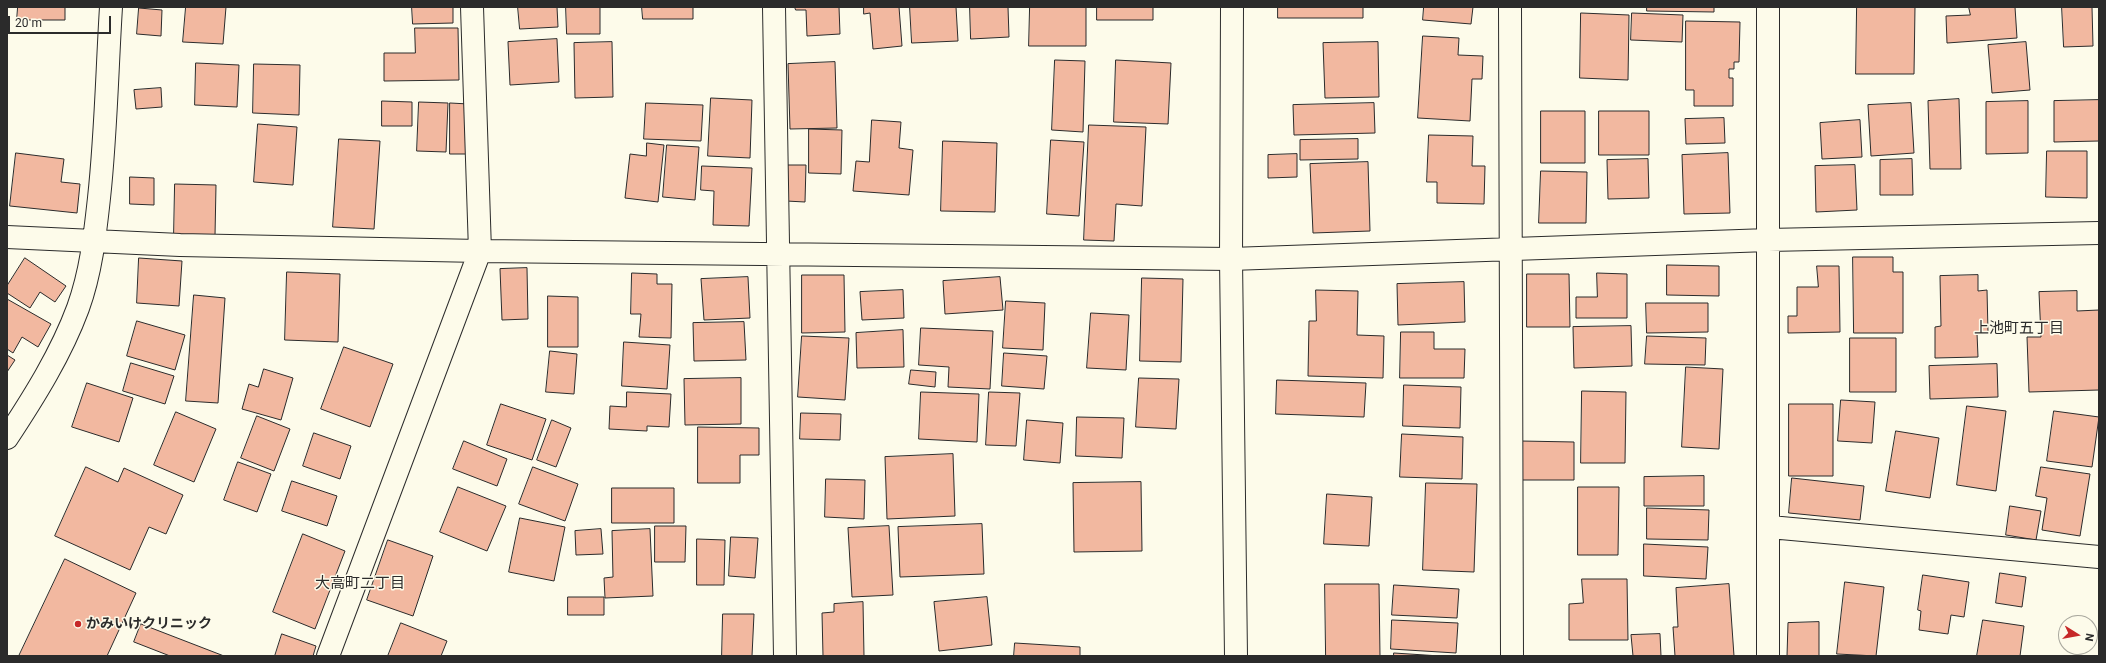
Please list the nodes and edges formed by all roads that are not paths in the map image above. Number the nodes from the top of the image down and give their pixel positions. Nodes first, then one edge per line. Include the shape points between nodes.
1 (111, 7) edge
2 (472, 7) edge
3 (774, 7) edge
4 (1232, 7) edge
5 (1510, 7) edge
6 (1768, 7) edge
7 (2099, 233) edge
8 (7, 237) edge
9 (1768, 240) junction
10 (94, 243) junction
11 (1509, 250) junction
12 (480, 251) junction
13 (777, 253) junction
14 (1231, 259) junction
15 (7, 438) edge
16 (1770, 527) junction
17 (2099, 557) edge
18 (328, 656) edge
19 (785, 656) edge
20 (1236, 656) edge
21 (1512, 656) edge
22 (1768, 656) edge

1 - 10 street via 103,164
2 - 12 street
3 - 13 street
4 - 14 street
5 - 11 street
6 - 9 street
7 - 9 street
8 - 10 street
9 - 11 street
9 - 16 street
10 - 12 street
10 - 15 street via 78,308 41,386
11 - 14 street
11 - 21 street
12 - 13 street
12 - 18 street
13 - 14 street
13 - 19 street
14 - 20 street
16 - 17 street
16 - 22 street

